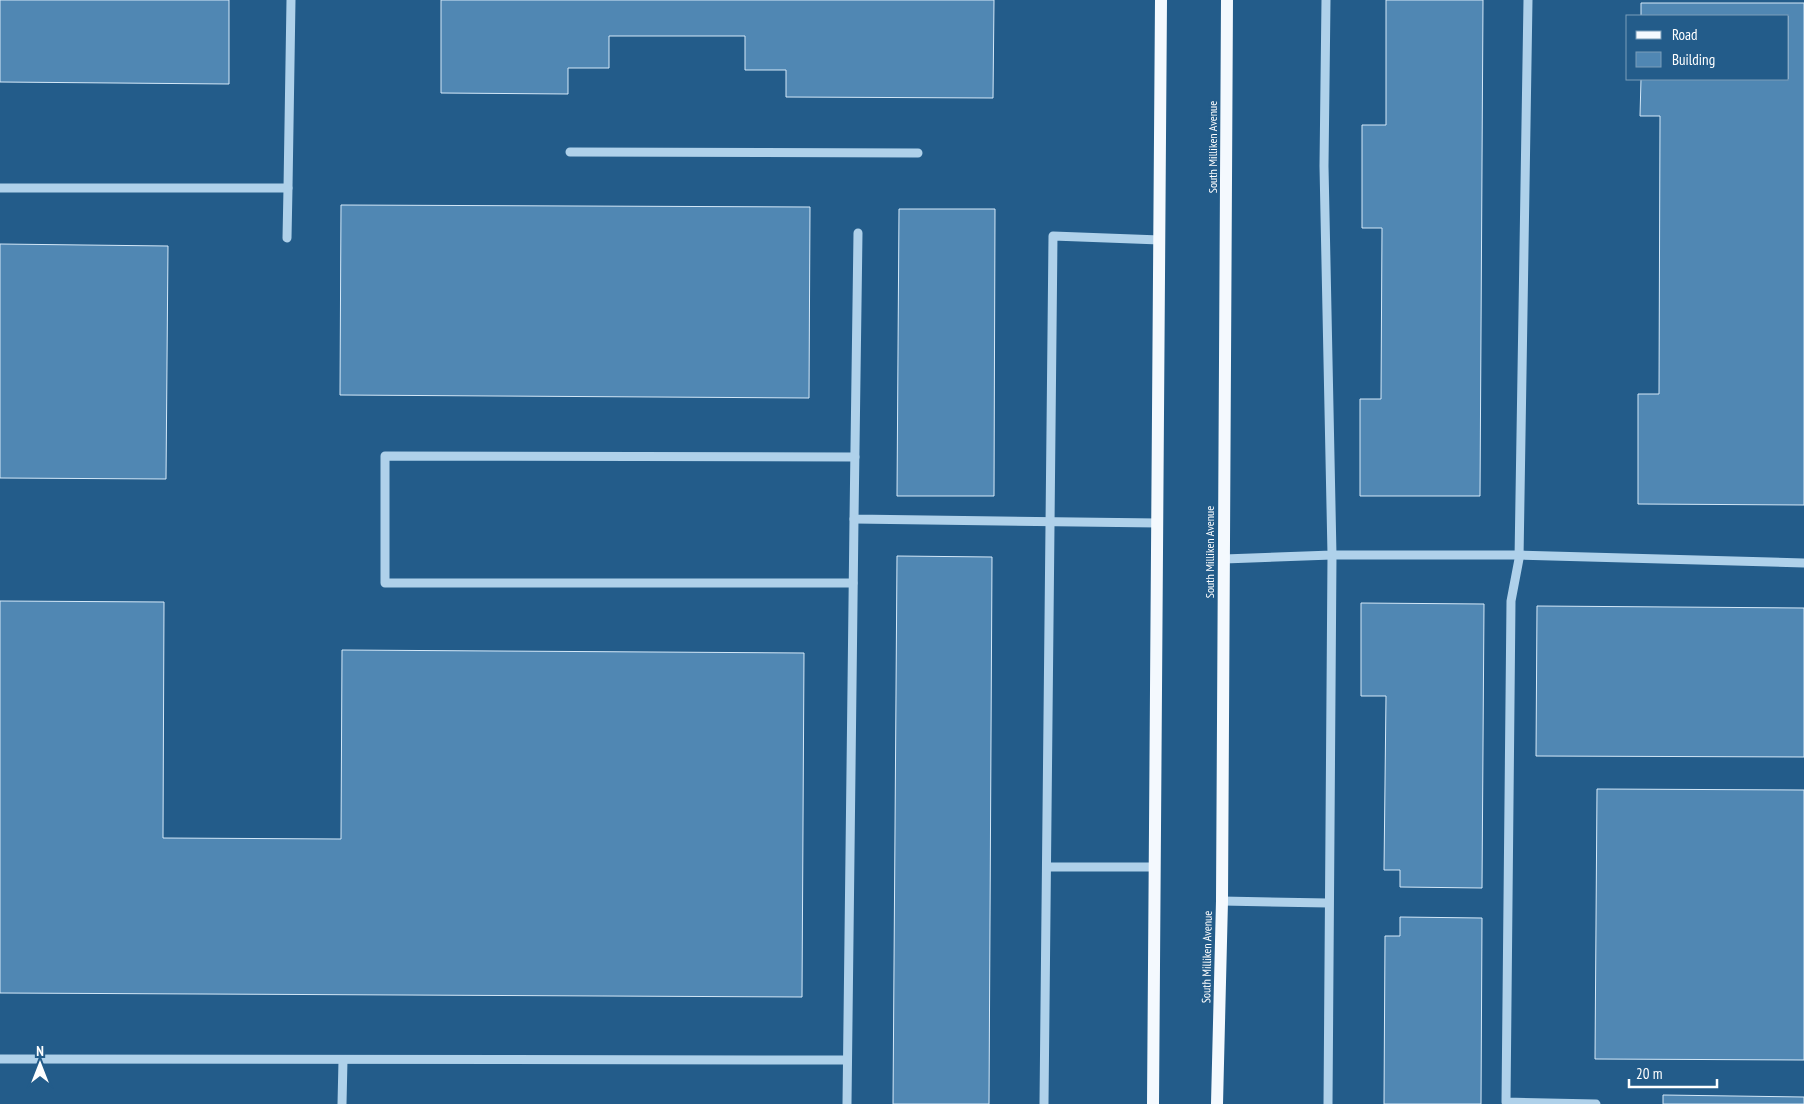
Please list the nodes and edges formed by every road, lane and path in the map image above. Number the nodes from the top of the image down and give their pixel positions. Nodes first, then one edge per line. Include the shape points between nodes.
1 (291, 0) edge
2 (1162, 0) edge
3 (1227, 0) edge
4 (1326, 0) edge
5 (1528, 0) edge
6 (570, 152) dead end
7 (918, 153) dead end
8 (0, 188) edge
9 (288, 188) junction
10 (858, 233) dead end
11 (287, 238) dead end
12 (1160, 240) junction
13 (855, 457) junction
14 (854, 520) junction
15 (1050, 522) junction
16 (1158, 523) junction
17 (1332, 555) junction
18 (1519, 555) junction
19 (1224, 558) junction
20 (1804, 563) edge
21 (853, 583) junction
22 (1048, 867) junction
23 (1155, 867) junction
24 (1222, 901) junction
25 (1328, 903) junction
26 (0, 1059) edge
27 (343, 1060) junction
28 (846, 1060) junction
29 (342, 1104) edge
30 (847, 1104) edge
31 (1044, 1104) edge
32 (1153, 1104) edge
33 (1217, 1104) edge
34 (1328, 1104) edge
35 (1596, 1104) edge

1 - 9 lane
2 - 12 main road
3 - 19 main road, South Milliken Avenue
4 - 17 lane via 1324,166
5 - 18 lane
6 - 7 lane
8 - 9 lane
9 - 11 lane
10 - 13 lane
12 - 15 lane via 1053,236
12 - 16 main road
13 - 14 lane
13 - 21 lane via 385,456 385,583
14 - 15 lane
14 - 21 lane
15 - 16 lane
15 - 22 lane
16 - 23 main road
17 - 18 lane
17 - 19 lane
17 - 25 lane
18 - 20 lane
18 - 35 lane via 1511,602 1506,1102
19 - 24 main road, South Milliken Avenue
21 - 28 lane
22 - 23 lane
22 - 31 lane
23 - 32 main road
24 - 25 lane
24 - 33 main road, South Milliken Avenue
25 - 34 lane
26 - 27 lane
27 - 28 lane
27 - 29 lane
28 - 30 lane

